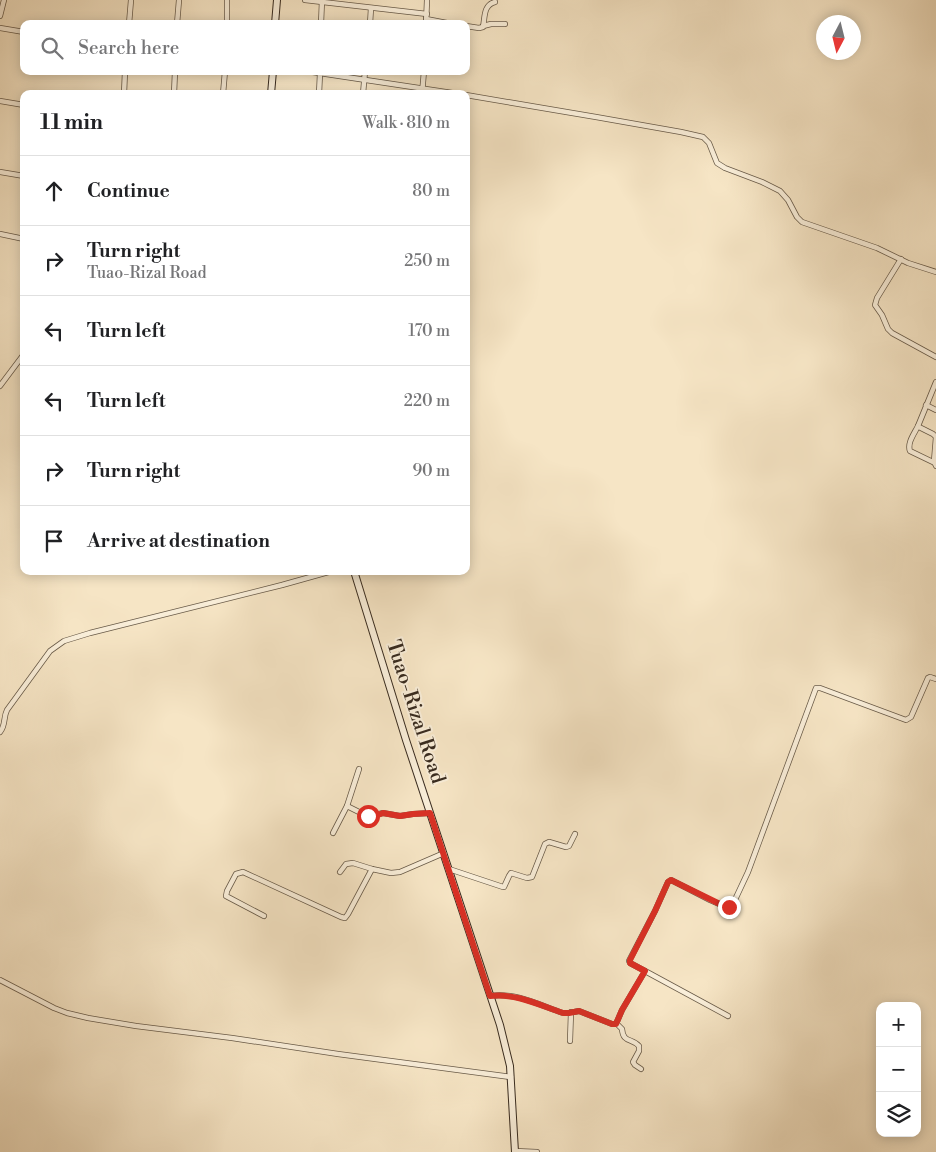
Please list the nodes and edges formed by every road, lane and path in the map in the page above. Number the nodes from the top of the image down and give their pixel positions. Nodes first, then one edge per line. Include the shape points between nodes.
1 (4, 0) edge
2 (131, 0) edge
3 (179, 0) edge
4 (228, 0) edge
5 (277, 0) edge
6 (305, 0) edge
7 (427, 0) edge
8 (322, 1) edge
9 (495, 2) dead end
10 (371, 8) junction
11 (0, 16) edge
12 (426, 19) edge
13 (129, 20) edge
14 (177, 20) edge
15 (227, 20) edge
16 (276, 20) edge
17 (321, 20) edge
18 (370, 20) edge
19 (505, 24) dead end
20 (483, 26) junction
21 (470, 27) edge
22 (0, 28) edge
23 (20, 31) edge
24 (125, 75) edge
25 (175, 75) edge
26 (225, 75) edge
27 (273, 75) edge
28 (320, 75) edge
29 (339, 75) edge
30 (364, 75) edge
31 (424, 75) edge
32 (364, 79) junction
33 (423, 88) junction
34 (124, 90) edge
35 (174, 90) edge
36 (223, 90) edge
37 (272, 90) edge
38 (319, 90) edge
39 (363, 90) edge
40 (435, 90) edge
41 (470, 96) edge
42 (0, 101) edge
43 (20, 104) edge
44 (0, 172) edge
45 (20, 175) edge
46 (0, 234) edge
47 (20, 238) edge
48 (901, 259) junction
49 (936, 272) edge
50 (936, 357) edge
51 (20, 359) edge
52 (936, 382) edge
53 (0, 386) edge
54 (926, 405) junction
55 (936, 410) edge
56 (918, 426) junction
57 (935, 465) edge
58 (319, 575) edge
59 (355, 575) edge
60 (936, 679) edge
61 (0, 732) edge
62 (359, 769) dead end
63 (347, 806) junction
64 (430, 813) junction
65 (333, 833) dead end
66 (575, 834) dead end
67 (444, 853) junction
68 (372, 869) junction
69 (449, 869) junction
70 (340, 872) dead end
71 (264, 916) dead end
72 (645, 971) junction
73 (0, 980) edge
74 (490, 996) junction
75 (571, 1012) junction
76 (728, 1016) dead end
77 (616, 1023) junction
78 (570, 1041) dead end
79 (642, 1069) dead end
80 (511, 1077) junction
81 (515, 1152) edge
82 (537, 1152) edge

1 - 11 street
2 - 13 street
3 - 14 street
4 - 15 street
5 - 16 main road
6 - 8 street
7 - 12 street
8 - 10 street
8 - 17 street
9 - 20 street via 486,9
10 - 12 street
10 - 18 street
19 - 20 street
20 - 21 street
22 - 23 street
24 - 34 street
25 - 35 street
26 - 36 street
27 - 37 main road
28 - 38 street
29 - 32 street
30 - 32 street
31 - 33 street
32 - 33 street
32 - 39 street
33 - 40 street
41 - 48 street via 703,137 717,163 780,191 802,222
42 - 43 street
44 - 45 street
46 - 47 street
48 - 49 street
48 - 50 street via 876,305 892,333
51 - 53 street
52 - 54 street
54 - 55 street
54 - 56 street
56 - 57 street via 936,437
56 - 57 street via 909,449
58 - 61 street via 64,641 50,651 7,710
59 - 64 main road, Tuao-Rizal Road
60 - 72 street via 928,678 911,717 906,720 816,688 748,872 733,904 726,907 669,881 630,960
62 - 63 street
63 - 64 street via 371,816
63 - 65 street
64 - 67 main road, Tuao-Rizal Road
66 - 69 street via 568,846 546,844 532,876 527,878 511,873 503,887
67 - 68 street via 400,872
67 - 69 main road, Tuao-Rizal Road
68 - 70 street via 349,863
68 - 71 street via 345,918 243,872 237,873 226,896
69 - 74 main road, Tuao-Rizal Road
72 - 76 street
72 - 77 street
73 - 80 street via 54,1008 88,1018
74 - 75 street via 526,999 563,1013
74 - 80 main road, Tuao-Rizal Road
75 - 77 street via 579,1011
75 - 78 street
77 - 79 street via 625,1039 639,1046 633,1062
80 - 81 main road, Tuao-Rizal Road
81 - 82 street

